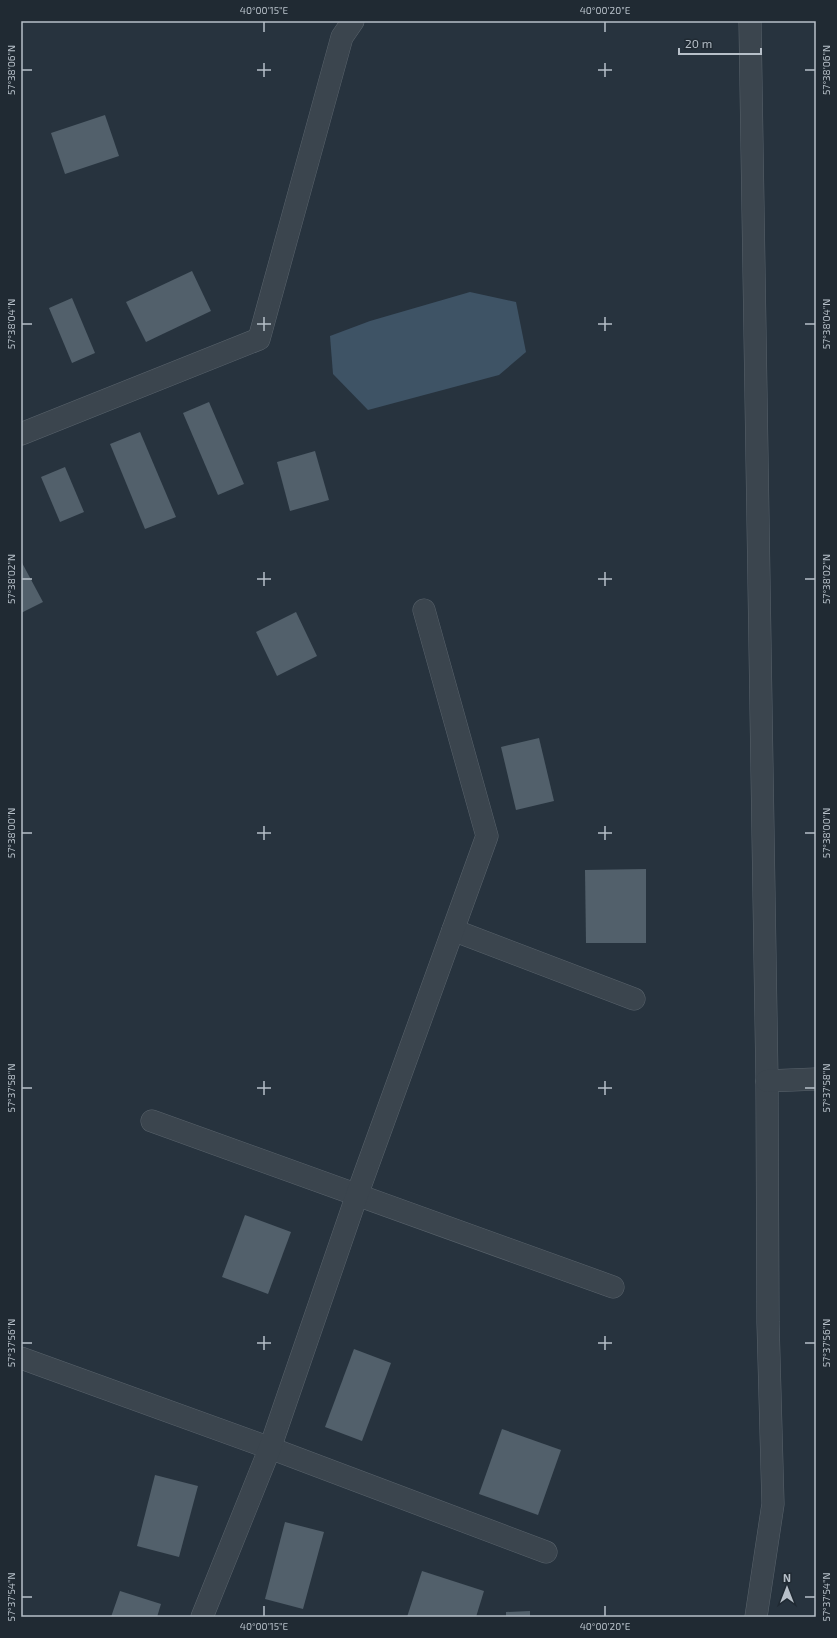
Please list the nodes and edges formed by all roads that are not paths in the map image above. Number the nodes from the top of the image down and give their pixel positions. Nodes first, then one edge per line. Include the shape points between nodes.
1 (352, 21) edge
2 (750, 21) edge
3 (21, 434) edge
4 (424, 610) dead end
5 (453, 930) junction
6 (634, 999) dead end
7 (816, 1079) edge
8 (767, 1080) junction
9 (152, 1121) dead end
10 (357, 1195) junction
11 (613, 1287) dead end
12 (21, 1358) edge
13 (270, 1448) junction
14 (546, 1552) dead end
15 (202, 1617) edge
16 (756, 1617) edge

1 - 3 street via 342,37 259,339
2 - 8 street
4 - 5 street via 487,836
5 - 6 street
5 - 10 street
7 - 8 street
8 - 16 street via 768,1322 773,1504
9 - 10 street
10 - 11 street
10 - 13 street
12 - 13 street
13 - 14 street
13 - 15 street

